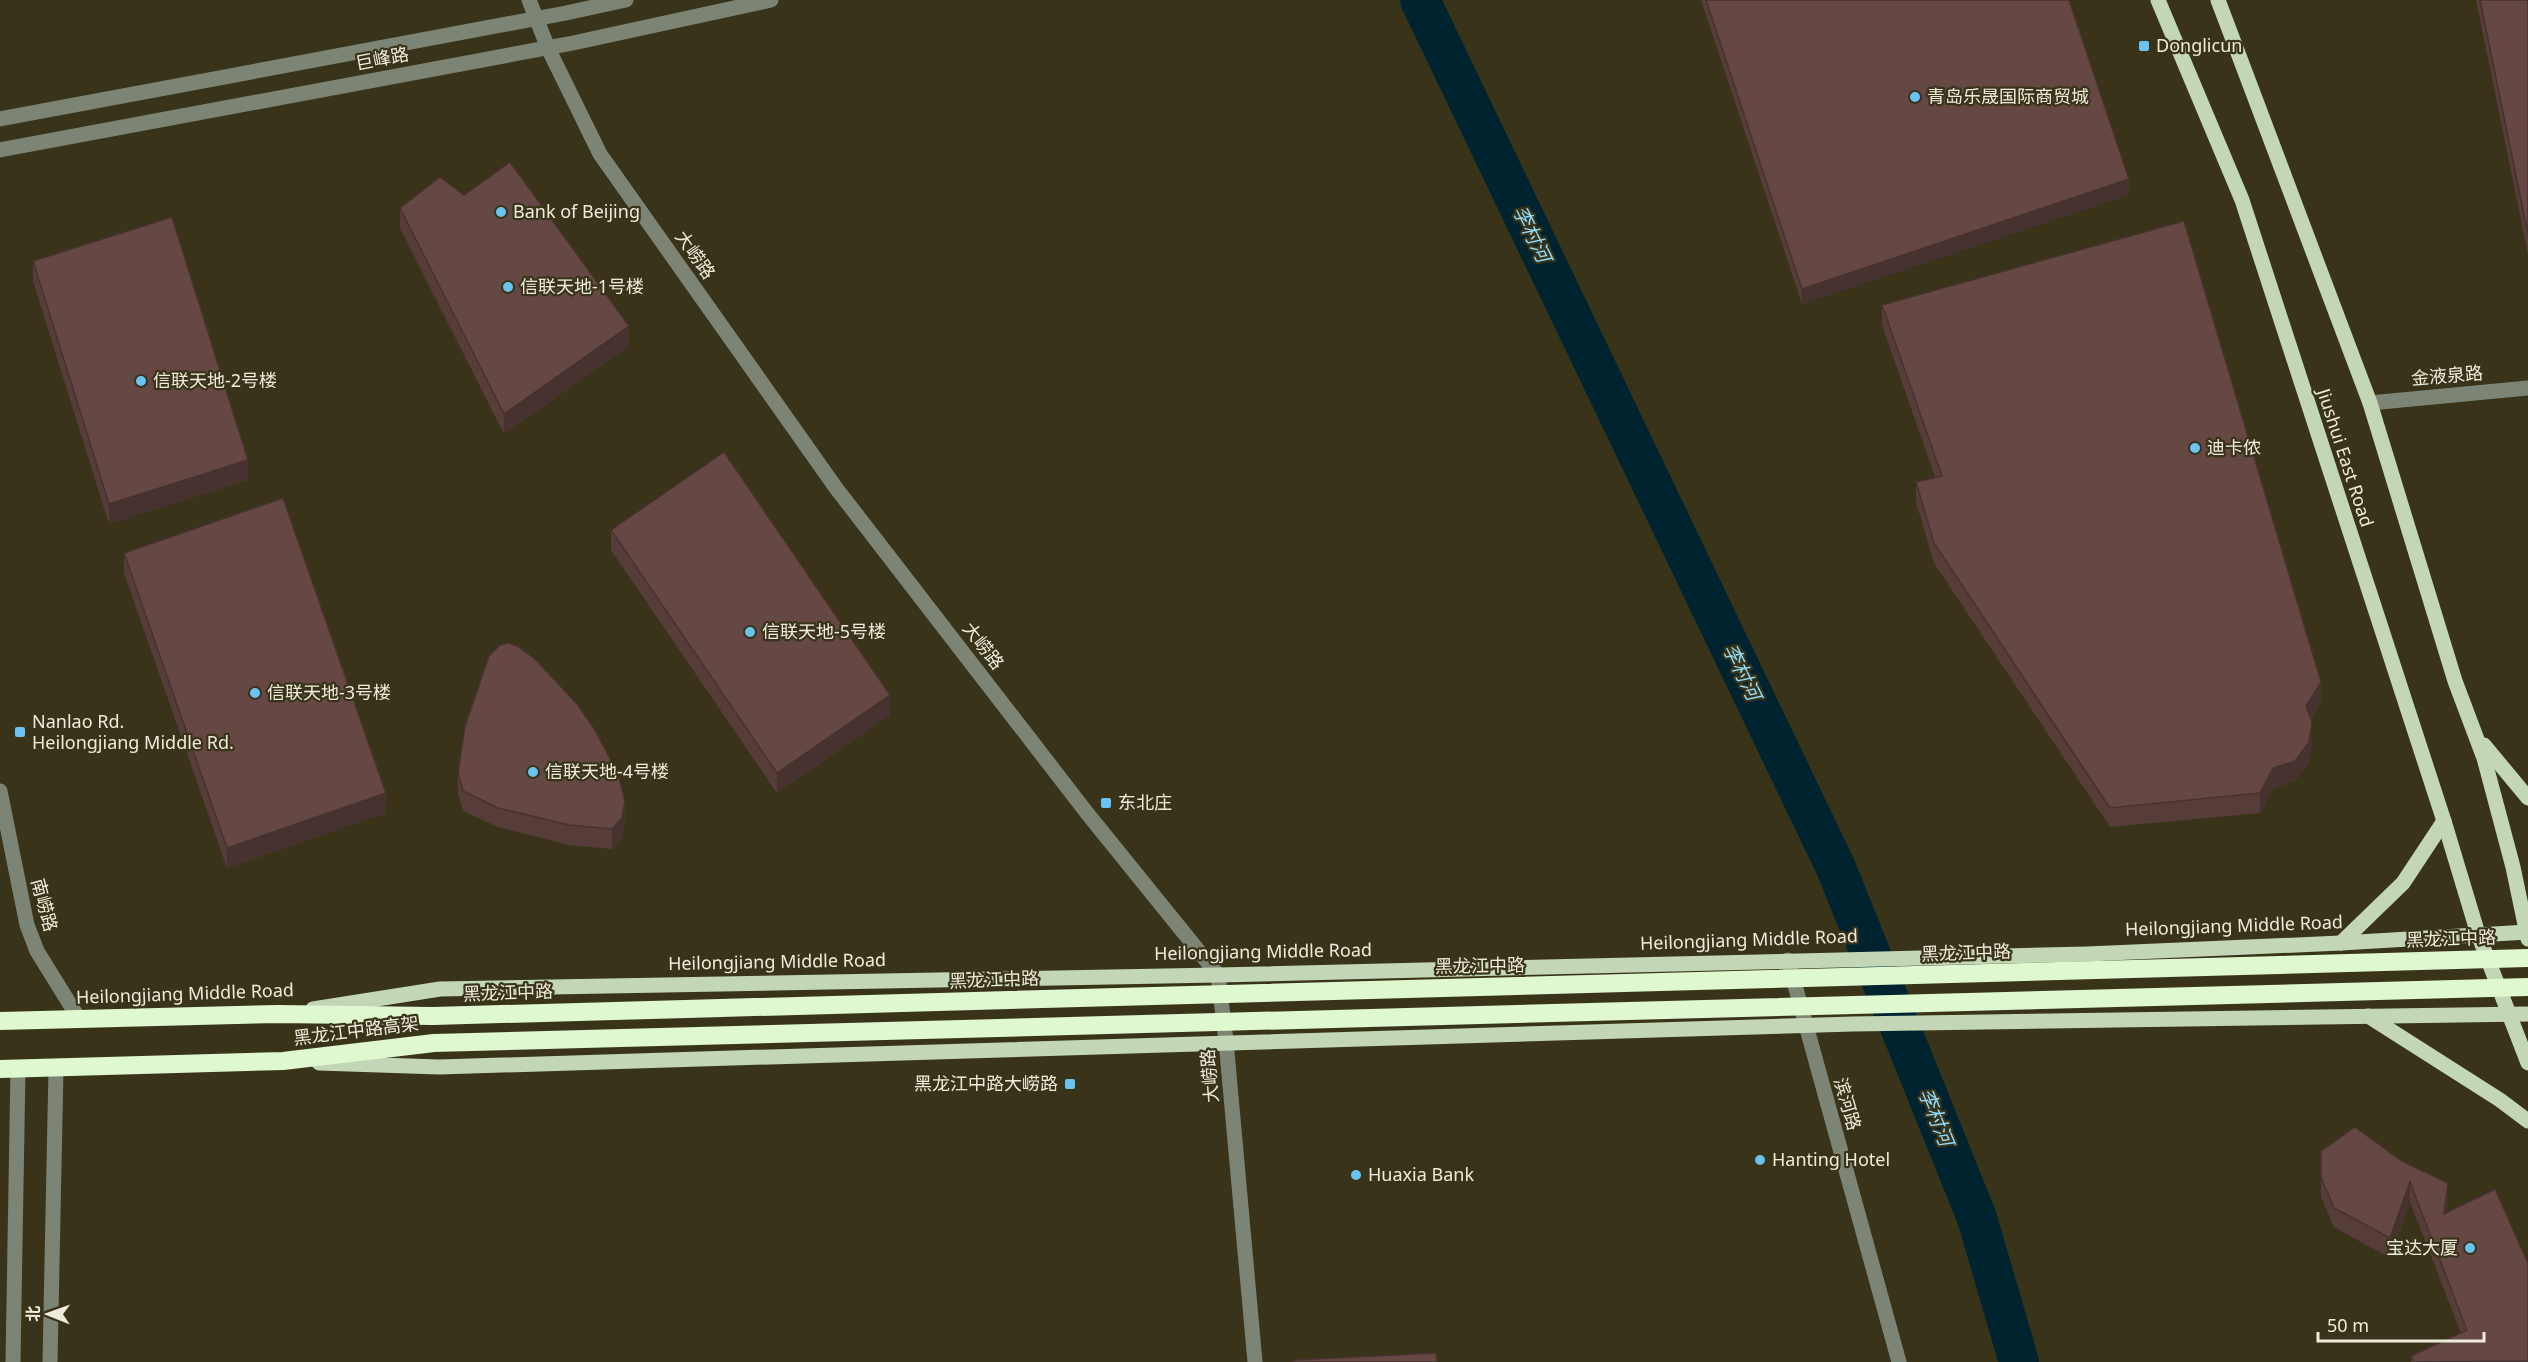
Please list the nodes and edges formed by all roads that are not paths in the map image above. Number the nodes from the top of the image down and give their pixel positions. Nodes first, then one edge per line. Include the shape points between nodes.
1 (529, 0) edge
2 (626, 0) edge
3 (771, 0) edge
4 (2158, 0) edge
5 (2218, 0) edge
6 (536, 19) junction
7 (548, 48) junction
8 (0, 119) edge
9 (0, 150) edge
10 (2528, 388) edge
11 (2370, 403) junction
12 (2476, 736) junction
13 (0, 791) edge
14 (2528, 798) edge
15 (2444, 821) junction
16 (2478, 934) junction
17 (2527, 934) edge
18 (2341, 943) junction
19 (2528, 958) edge
20 (1788, 960) junction
21 (1218, 975) junction
22 (2528, 987) edge
23 (278, 1014) junction
24 (2528, 1014) edge
25 (2510, 1015) junction
26 (433, 1016) joint
27 (2368, 1016) junction
28 (79, 1019) junction
29 (0, 1021) edge
30 (1805, 1026) junction
31 (1226, 1041) junction
32 (283, 1061) junction
33 (2528, 1063) edge
34 (56, 1068) junction
35 (9, 1069) edge
36 (2528, 1121) edge
37 (13, 1362) edge
38 (50, 1362) edge
39 (1255, 1362) edge
40 (1899, 1362) edge

1 - 6 street, 大崂路
2 - 6 street, 巨峰路
3 - 7 street, 巨峰路
4 - 15 main road, Jiushui East Road via 2242,200
5 - 11 main road
6 - 7 street, 大崂路
6 - 8 street, 巨峰路
7 - 9 street, 巨峰路
7 - 21 street, 大崂路 via 600,154 836,488 1080,804
10 - 11 street, 金液泉路
11 - 12 main road via 2455,681
12 - 14 main road
12 - 17 main road via 2513,867
13 - 28 street, 南崂路 via 27,925 37,951
15 - 16 main road, Jiushui East Road
15 - 18 main road via 2403,883
16 - 17 main road, Heilongjiang Middle Road
16 - 18 main road, Heilongjiang Middle Road
16 - 25 main road, Jiushui East Road
18 - 20 main road, Heilongjiang Middle Road via 2087,954
19 - 26 highway, 黑龙江中路, bridge
20 - 21 main road, Heilongjiang Middle Road
20 - 30 street, 滨河路
21 - 23 main road, Heilongjiang Middle Road via 440,989
21 - 31 street, 大崂路
22 - 32 highway, 黑龙江中路高架, bridge via 434,1043
23 - 26 highway, 黑龙江中路高架
23 - 28 highway, Heilongjiang Middle Road
24 - 25 main road
25 - 27 main road
25 - 33 main road, Jiushui East Road
27 - 30 main road
27 - 36 main road
28 - 29 highway, Heilongjiang Middle Road
30 - 31 main road
30 - 40 street, 滨河路
31 - 32 main road via 439,1067
31 - 39 street, 大崂路
32 - 34 highway
34 - 35 highway
34 - 38 street
35 - 37 street

